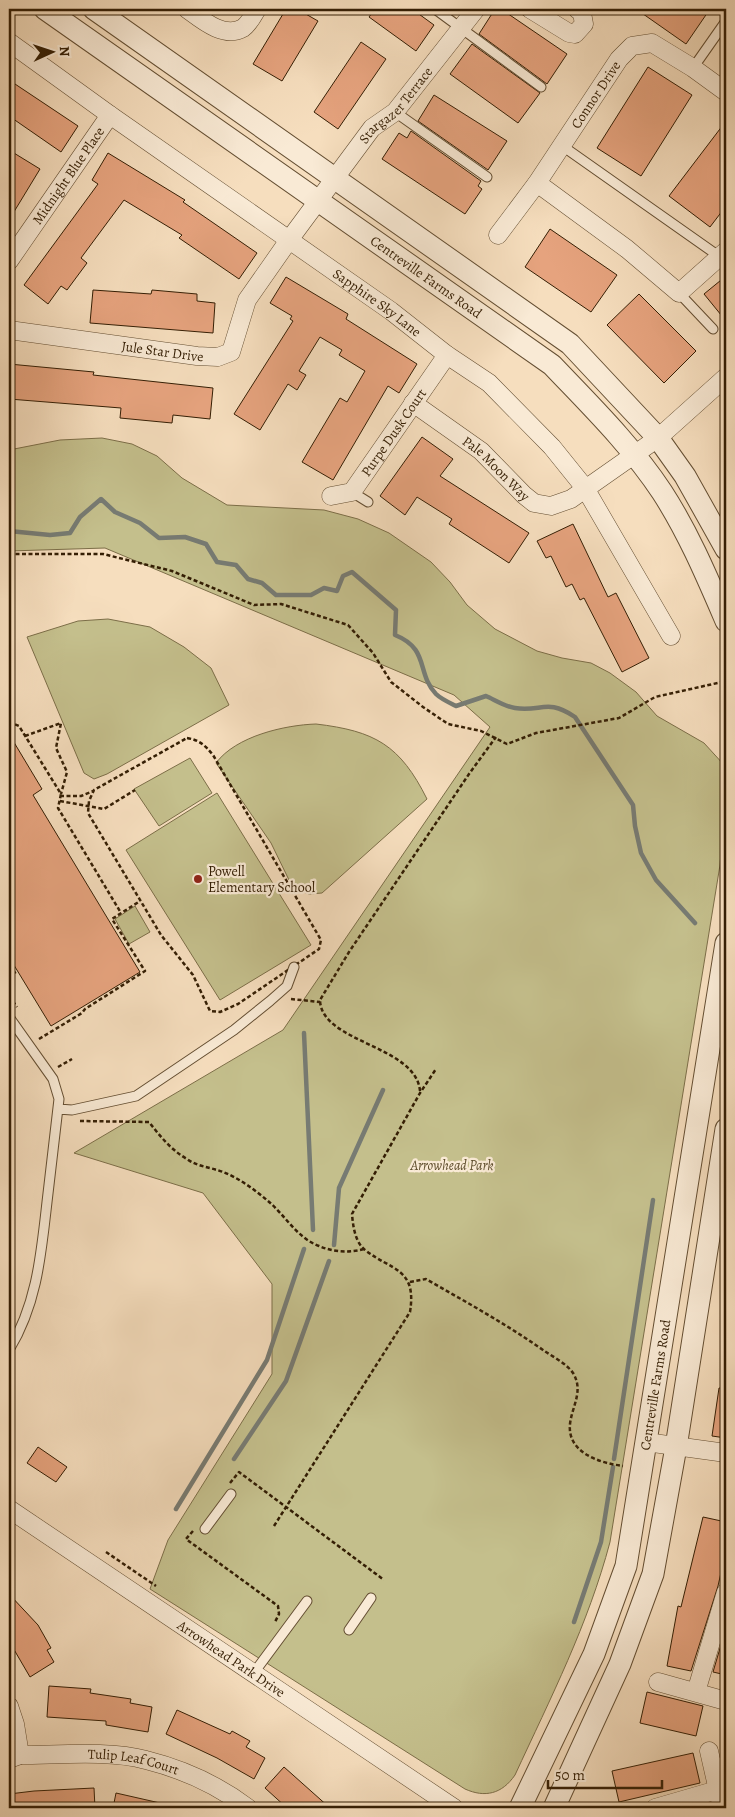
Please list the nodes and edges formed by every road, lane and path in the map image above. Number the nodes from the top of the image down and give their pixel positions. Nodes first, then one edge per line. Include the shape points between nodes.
1 (45, 9) edge
2 (94, 9) edge
3 (187, 9) edge
4 (257, 9) edge
5 (435, 9) edge
6 (476, 9) edge
7 (530, 9) edge
8 (577, 9) edge
9 (726, 20) edge
10 (461, 28) junction
11 (9, 42) edge
12 (693, 68) junction
13 (541, 87) dead end
14 (726, 92) edge
15 (394, 112) junction
16 (110, 115) junction
17 (561, 145) junction
18 (487, 177) dead end
19 (335, 178) junction
20 (537, 184) junction
21 (318, 202) junction
22 (498, 235) dead end
23 (289, 240) junction
24 (723, 254) edge
25 (9, 261) edge
26 (680, 293) junction
27 (713, 329) dead end
28 (9, 330) edge
29 (447, 355) junction
30 (726, 379) edge
31 (413, 403) junction
32 (658, 438) junction
33 (633, 455) junction
34 (586, 488) junction
35 (352, 492) junction
36 (332, 496) dead end
37 (368, 502) dead end
38 (726, 549) edge
39 (9, 554) edge
40 (726, 621) edge
41 (671, 636) dead end
42 (722, 682) dead end
43 (9, 722) edge
44 (26, 736) junction
45 (496, 738) junction
46 (94, 790) junction
47 (135, 790) dead end
48 (61, 795) junction
49 (59, 801) junction
50 (89, 806) junction
51 (140, 901) junction
52 (121, 913) junction
53 (726, 943) edge
54 (294, 967) junction
55 (16, 972) dead end
56 (9, 976) edge
57 (276, 996) junction
58 (320, 1002) junction
59 (9, 1017) edge
60 (29, 1045) junction
61 (72, 1059) dead end
62 (436, 1069) dead end
63 (49, 1073) junction
64 (420, 1093) junction
65 (57, 1114) junction
66 (726, 1129) edge
67 (364, 1249) junction
68 (410, 1282) junction
69 (9, 1350) edge
70 (646, 1442) junction
71 (676, 1447) junction
72 (726, 1453) edge
73 (642, 1468) junction
74 (229, 1490) joint
75 (287, 1506) junction
76 (9, 1509) edge
77 (274, 1526) dead end
78 (202, 1527) joint
79 (106, 1552) dead end
80 (384, 1580) dead end
81 (163, 1591) dead end
82 (726, 1592) edge
83 (371, 1598) dead end
84 (307, 1601) dead end
85 (270, 1630) dead end
86 (349, 1630) dead end
87 (254, 1674) junction
88 (658, 1682) dead end
89 (696, 1692) junction
90 (726, 1701) edge
91 (9, 1706) edge
92 (709, 1751) dead end
93 (14, 1757) edge
94 (717, 1790) junction
95 (248, 1808) edge
96 (454, 1808) edge
97 (520, 1808) edge
98 (554, 1808) edge
99 (655, 1808) edge
100 (722, 1808) edge

1 - 21 street, Centreville Farms Road
2 - 19 street, Centreville Farms Road
3 - 4 street via 216,29 233,31 245,27
5 - 10 lane
6 - 10 street, Stargazer Terrace
7 - 8 street via 575,34 584,24 582,13
9 - 12 lane
10 - 13 lane
10 - 15 street, Stargazer Terrace
11 - 16 street, Sapphire Sky Lane
12 - 14 street, Connor Drive
12 - 17 street, Connor Drive via 652,43 632,46
15 - 18 lane
15 - 19 street, Stargazer Terrace via 372,128
16 - 23 street, Sapphire Sky Lane
16 - 25 street, Midnight Blue Place
17 - 20 street, Connor Drive
17 - 24 lane
19 - 21 street, Stargazer Terrace
19 - 32 street, Centreville Farms Road via 570,344
20 - 22 street, Connor Drive
20 - 26 street via 627,249
21 - 23 street, Jule Star Drive
21 - 33 street, Centreville Farms Road via 552,365
23 - 28 street, Jule Star Drive via 247,300 231,352 218,357
23 - 29 street, Sapphire Sky Lane via 391,310
24 - 26 street
26 - 27 lane
29 - 31 street, Purpe Dusk Court
29 - 34 street, Sapphire Sky Lane via 489,383 552,447
30 - 32 street, Pale Moon Way
31 - 34 street, Pale Moon Way via 481,451 534,503 562,504
31 - 35 street, Purpe Dusk Court
32 - 33 street, Pale Moon Way
32 - 38 street, Centreville Farms Road via 685,476
33 - 34 street, Pale Moon Way
33 - 40 street, Centreville Farms Road via 661,492 700,560
34 - 41 street, Sapphire Sky Lane
35 - 36 street
35 - 37 lane
39 - 45 path via 103,554 172,571 254,605 282,604 348,626 373,653 391,682 423,708 448,724
42 - 45 path via 655,697 619,718 536,733 507,744
43 - 44 path via 19,726
44 - 48 path
44 - 48 path via 61,723 56,748 67,772
45 - 58 path via 354,944
46 - 48 path via 81,796
46 - 50 path
46 - 54 path via 186,738 197,739 206,746 321,936 319,949
47 - 50 path via 104,809
48 - 49 path
49 - 50 path
49 - 52 path via 58,808
50 - 51 path via 88,813
51 - 52 path
51 - 54 path via 161,935 193,975 210,1011 220,1012 232,1007
52 - 60 path via 112,919 145,971
53 - 70 street, Centreville Farms Road
54 - 57 lane via 287,986
55 - 56 path
57 - 58 path via 279,999
57 - 65 lane via 234,1030 136,1096
58 - 64 path via 325,1014 344,1030 410,1070 418,1080
59 - 60 lane
60 - 63 lane
61 - 63 path
62 - 64 path
63 - 65 lane via 58,1089
64 - 67 path via 352,1214 353,1229
65 - 67 path via 98,1123 148,1122 169,1147 187,1160 234,1177 268,1201 306,1239 336,1251
65 - 69 lane via 34,1295 26,1319
66 - 71 street
67 - 68 path via 391,1264
68 - 73 path via 426,1279 495,1318 569,1368 578,1382 570,1424 571,1440 584,1454 616,1465
68 - 75 path via 412,1300 404,1323
70 - 71 street
70 - 73 street, Centreville Farms Road
71 - 72 street
71 - 98 street via 653,1574 620,1664
73 - 97 street, Centreville Farms Road via 626,1566 594,1654
74 - 75 path via 239,1472
74 - 78 lane
75 - 77 path
75 - 80 path
76 - 87 street, Arrowhead Park Drive
78 - 85 path via 186,1540 278,1606 279,1614
79 - 81 path
82 - 89 street
83 - 86 lane
84 - 87 lane
87 - 96 street, Arrowhead Park Drive
88 - 89 street
89 - 90 street
91 - 93 street via 15,1724
92 - 94 street
93 - 95 street, Tulip Leaf Court via 99,1755 145,1760 227,1792
94 - 99 street
94 - 100 street

